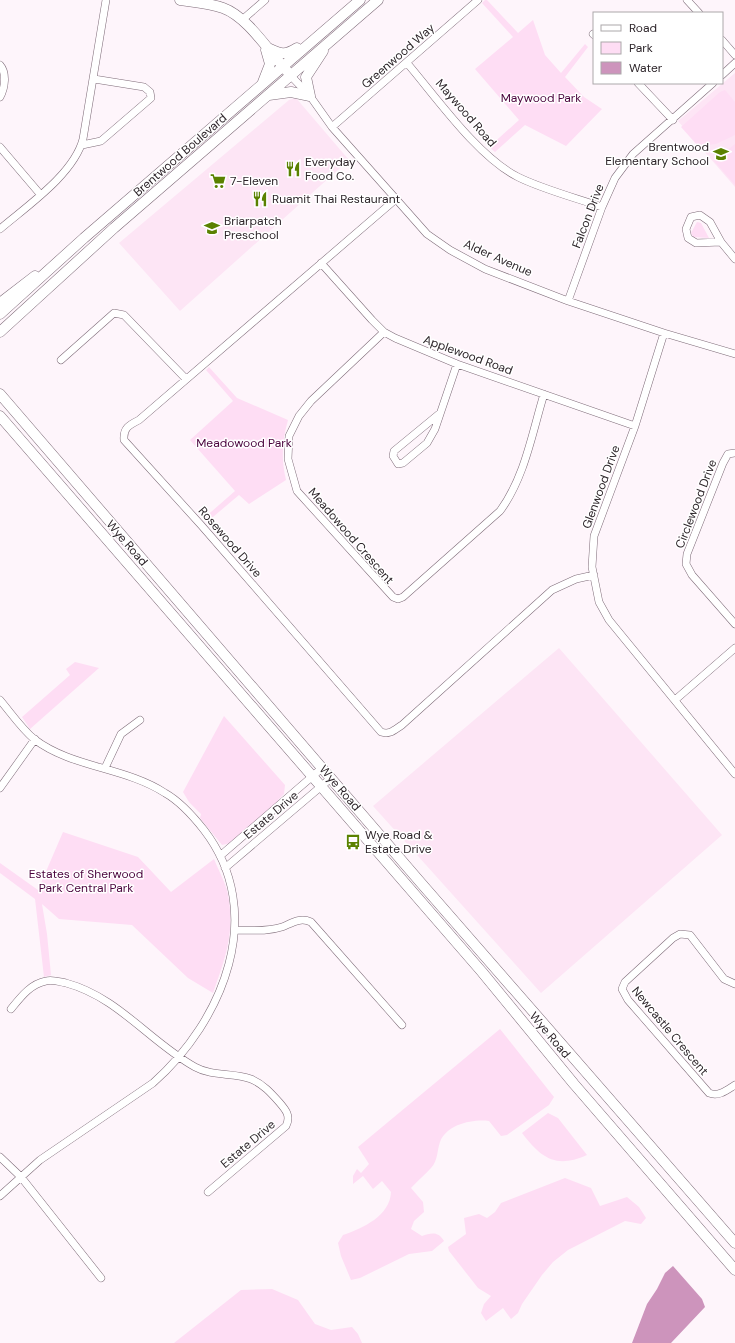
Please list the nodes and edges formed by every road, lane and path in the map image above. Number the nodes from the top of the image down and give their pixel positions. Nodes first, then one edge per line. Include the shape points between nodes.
1 (106, 0) edge
2 (180, 0) edge
3 (265, 0) edge
4 (360, 0) edge
5 (378, 0) edge
6 (478, 0) edge
7 (687, 0) edge
8 (698, 12) edge
9 (242, 20) junction
10 (316, 37) junction
11 (723, 41) edge
12 (325, 46) junction
13 (266, 48) junction
14 (735, 55) edge
15 (407, 63) junction
16 (735, 63) edge
17 (0, 65) edge
18 (282, 66) junction
19 (723, 74) edge
20 (291, 76) junction
21 (94, 79) junction
22 (263, 83) junction
23 (639, 84) edge
24 (712, 84) edge
25 (269, 95) junction
26 (310, 96) junction
27 (0, 97) edge
28 (672, 120) junction
29 (332, 127) junction
30 (82, 145) junction
31 (0, 147) edge
32 (40, 194) junction
33 (396, 199) junction
34 (602, 207) junction
35 (0, 229) edge
36 (84, 238) junction
37 (721, 242) junction
38 (735, 259) edge
39 (322, 263) junction
40 (568, 301) junction
41 (0, 303) edge
42 (0, 314) edge
43 (9, 324) junction
44 (0, 332) edge
45 (384, 332) junction
46 (664, 333) junction
47 (0, 337) edge
48 (735, 354) edge
49 (61, 360) dead end
50 (457, 364) junction
51 (186, 380) junction
52 (0, 393) edge
53 (544, 394) junction
54 (440, 414) junction
55 (0, 416) edge
56 (635, 426) junction
57 (735, 453) edge
58 (594, 575) junction
59 (735, 624) edge
60 (735, 648) edge
61 (0, 700) edge
62 (675, 700) junction
63 (140, 720) dead end
64 (35, 739) junction
65 (105, 768) junction
66 (322, 768) junction
67 (735, 774) edge
68 (312, 777) junction
69 (331, 778) junction
70 (321, 787) junction
71 (0, 788) edge
72 (220, 856) junction
73 (225, 868) junction
74 (235, 930) junction
75 (735, 984) edge
76 (11, 1009) dead end
77 (402, 1025) dead end
78 (178, 1056) junction
79 (735, 1085) edge
80 (0, 1157) edge
81 (21, 1177) junction
82 (208, 1192) dead end
83 (0, 1196) edge
84 (735, 1243) edge
85 (735, 1270) edge
86 (101, 1278) dead end

1 - 21 street
2 - 9 main road, Alder Avenue via 223,8
3 - 9 street
4 - 10 main road, Brentwood Boulevard
5 - 12 main road, Brentwood Boulevard
6 - 15 street, Greenwood Way
7 - 8 street
9 - 13 main road, Alder Avenue
10 - 13 main road via 289,54
10 - 18 main road, Brentwood Boulevard
11 - 14 street
12 - 20 main road, Brentwood Boulevard
12 - 26 main road via 306,77
13 - 18 main road, Alder Avenue
13 - 22 main road via 270,64
15 - 29 street, Greenwood Way
15 - 34 street, Maywood Road via 482,151 498,163 518,177
16 - 19 street
17 - 27 street via 5,76
18 - 20 main road, Alder Avenue
18 - 22 main road, Brentwood Boulevard
20 - 25 main road, Brentwood Boulevard
20 - 26 street, Alder Avenue
21 - 30 street
21 - 30 street via 144,87 150,92 151,98 101,141
22 - 36 main road, Brentwood Boulevard
23 - 28 street
24 - 28 street, Falcon Drive
25 - 26 main road via 291,92
25 - 43 main road, Brentwood Boulevard via 114,228
26 - 29 street, Alder Avenue
28 - 34 street, Falcon Drive via 633,154 615,178
29 - 33 street, Alder Avenue
30 - 32 street via 69,167
31 - 32 street
32 - 35 street
33 - 39 street, Rosewood Drive
33 - 40 street, Alder Avenue via 427,234 464,259
34 - 40 street, Falcon Drive
36 - 41 main road
36 - 42 main road, Brentwood Boulevard
37 - 37 street via 710,222 700,215 691,217 686,229 688,238 696,243
37 - 38 street
39 - 45 street, Applewood Road
39 - 51 street, Rosewood Drive
40 - 46 street, Alder Avenue
43 - 44 main road, Brentwood Boulevard
43 - 47 main road
45 - 50 street, Applewood Road
45 - 53 street, Meadowood Crescent via 311,401 299,416 289,436 288,459 297,491 393,598 403,597 500,511 519,478
46 - 48 street, Alder Avenue
46 - 56 street, Glenwood Drive
49 - 51 street via 114,314 124,315
50 - 53 street, Applewood Road
50 - 54 street
51 - 58 street, Rosewood Drive via 139,420 128,425 124,440 381,732 393,732 402,725 552,590 576,579
52 - 66 main road, Wye Road
53 - 56 street, Applewood Road
54 - 54 street via 394,451 393,456 398,464 403,463 427,443
55 - 68 main road, Wye Road
56 - 58 street, Glenwood Drive via 594,536
57 - 59 street, Circlewood Drive via 728,454 723,463 687,554 686,564 692,575
58 - 62 street, Glenwood Drive via 599,602 609,620
60 - 62 street
61 - 64 street
62 - 67 street, Glenwood Drive
63 - 65 street via 121,734
64 - 65 street via 64,755
64 - 71 street
65 - 72 street via 153,785 177,801 197,821
66 - 68 street, Estate Drive
66 - 69 main road, Wye Road
68 - 70 main road, Wye Road
68 - 72 street, Estate Drive
69 - 70 street, Estate Drive
69 - 84 main road, Wye Road
70 - 73 street, Estate Drive
70 - 85 main road, Wye Road
72 - 73 street
73 - 74 street via 232,894
74 - 77 street via 270,930 297,920 311,922
74 - 78 street via 232,953 222,984 205,1018
75 - 79 street, Newcastle Crescent via 724,979 693,939 686,934 680,934 625,982 622,989 628,1000 709,1093 720,1094
76 - 78 street, Estate Drive via 23,994 47,980 79,987 111,1004
78 - 81 street via 169,1069 153,1083 65,1142
78 - 82 street, Estate Drive via 205,1072 239,1076 259,1083 288,1115 286,1126
80 - 81 street
81 - 83 street
81 - 86 street

